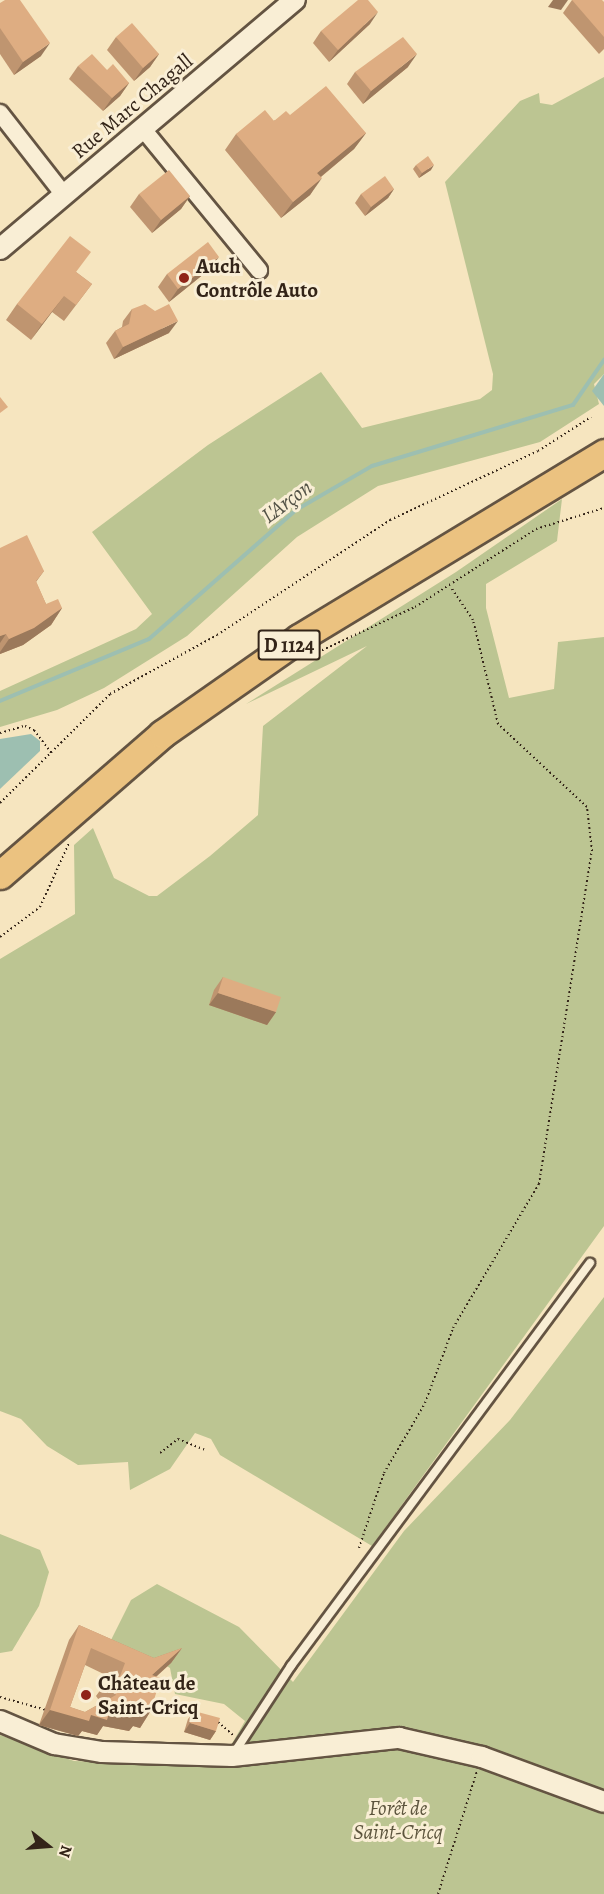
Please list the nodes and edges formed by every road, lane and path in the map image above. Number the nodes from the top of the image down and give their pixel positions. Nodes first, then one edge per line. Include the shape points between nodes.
1 (295, 0) edge
2 (0, 113) edge
3 (143, 129) junction
4 (64, 195) junction
5 (0, 249) edge
6 (259, 270) dead end
7 (591, 417) dead end
8 (604, 453) edge
9 (604, 508) edge
10 (451, 586) junction
11 (311, 655) dead end
12 (0, 733) edge
13 (52, 754) junction
14 (0, 803) edge
15 (73, 836) dead end
16 (0, 875) edge
17 (0, 937) edge
18 (590, 1263) dead end
19 (207, 1451) dead end
20 (160, 1453) dead end
21 (359, 1548) dead end
22 (0, 1697) edge
23 (53, 1713) edge
24 (169, 1713) dead end
25 (203, 1715) edge
26 (214, 1719) edge
27 (0, 1721) edge
28 (236, 1749) junction
29 (482, 1757) junction
30 (604, 1802) edge
31 (438, 1894) edge

1 - 3 street, Rue Marc Chagall
2 - 4 street
3 - 4 street, Rue Marc Chagall
3 - 6 street
4 - 5 street, Rue Marc Chagall
7 - 13 path via 538,451 390,520 218,635 110,694
8 - 16 highway, D 1124 via 289,645 162,734
9 - 10 path via 536,529
10 - 11 path
10 - 21 path via 472,620 498,724 513,743 587,807 592,851 548,1157 539,1184 453,1328 424,1403 384,1473
12 - 13 path via 25,726 34,730
13 - 14 path
15 - 17 path via 40,907
18 - 28 lane
19 - 20 path via 178,1439
22 - 23 path
24 - 25 path
26 - 28 path
27 - 28 street via 78,1750
28 - 29 street via 399,1738
29 - 30 street
29 - 31 path

